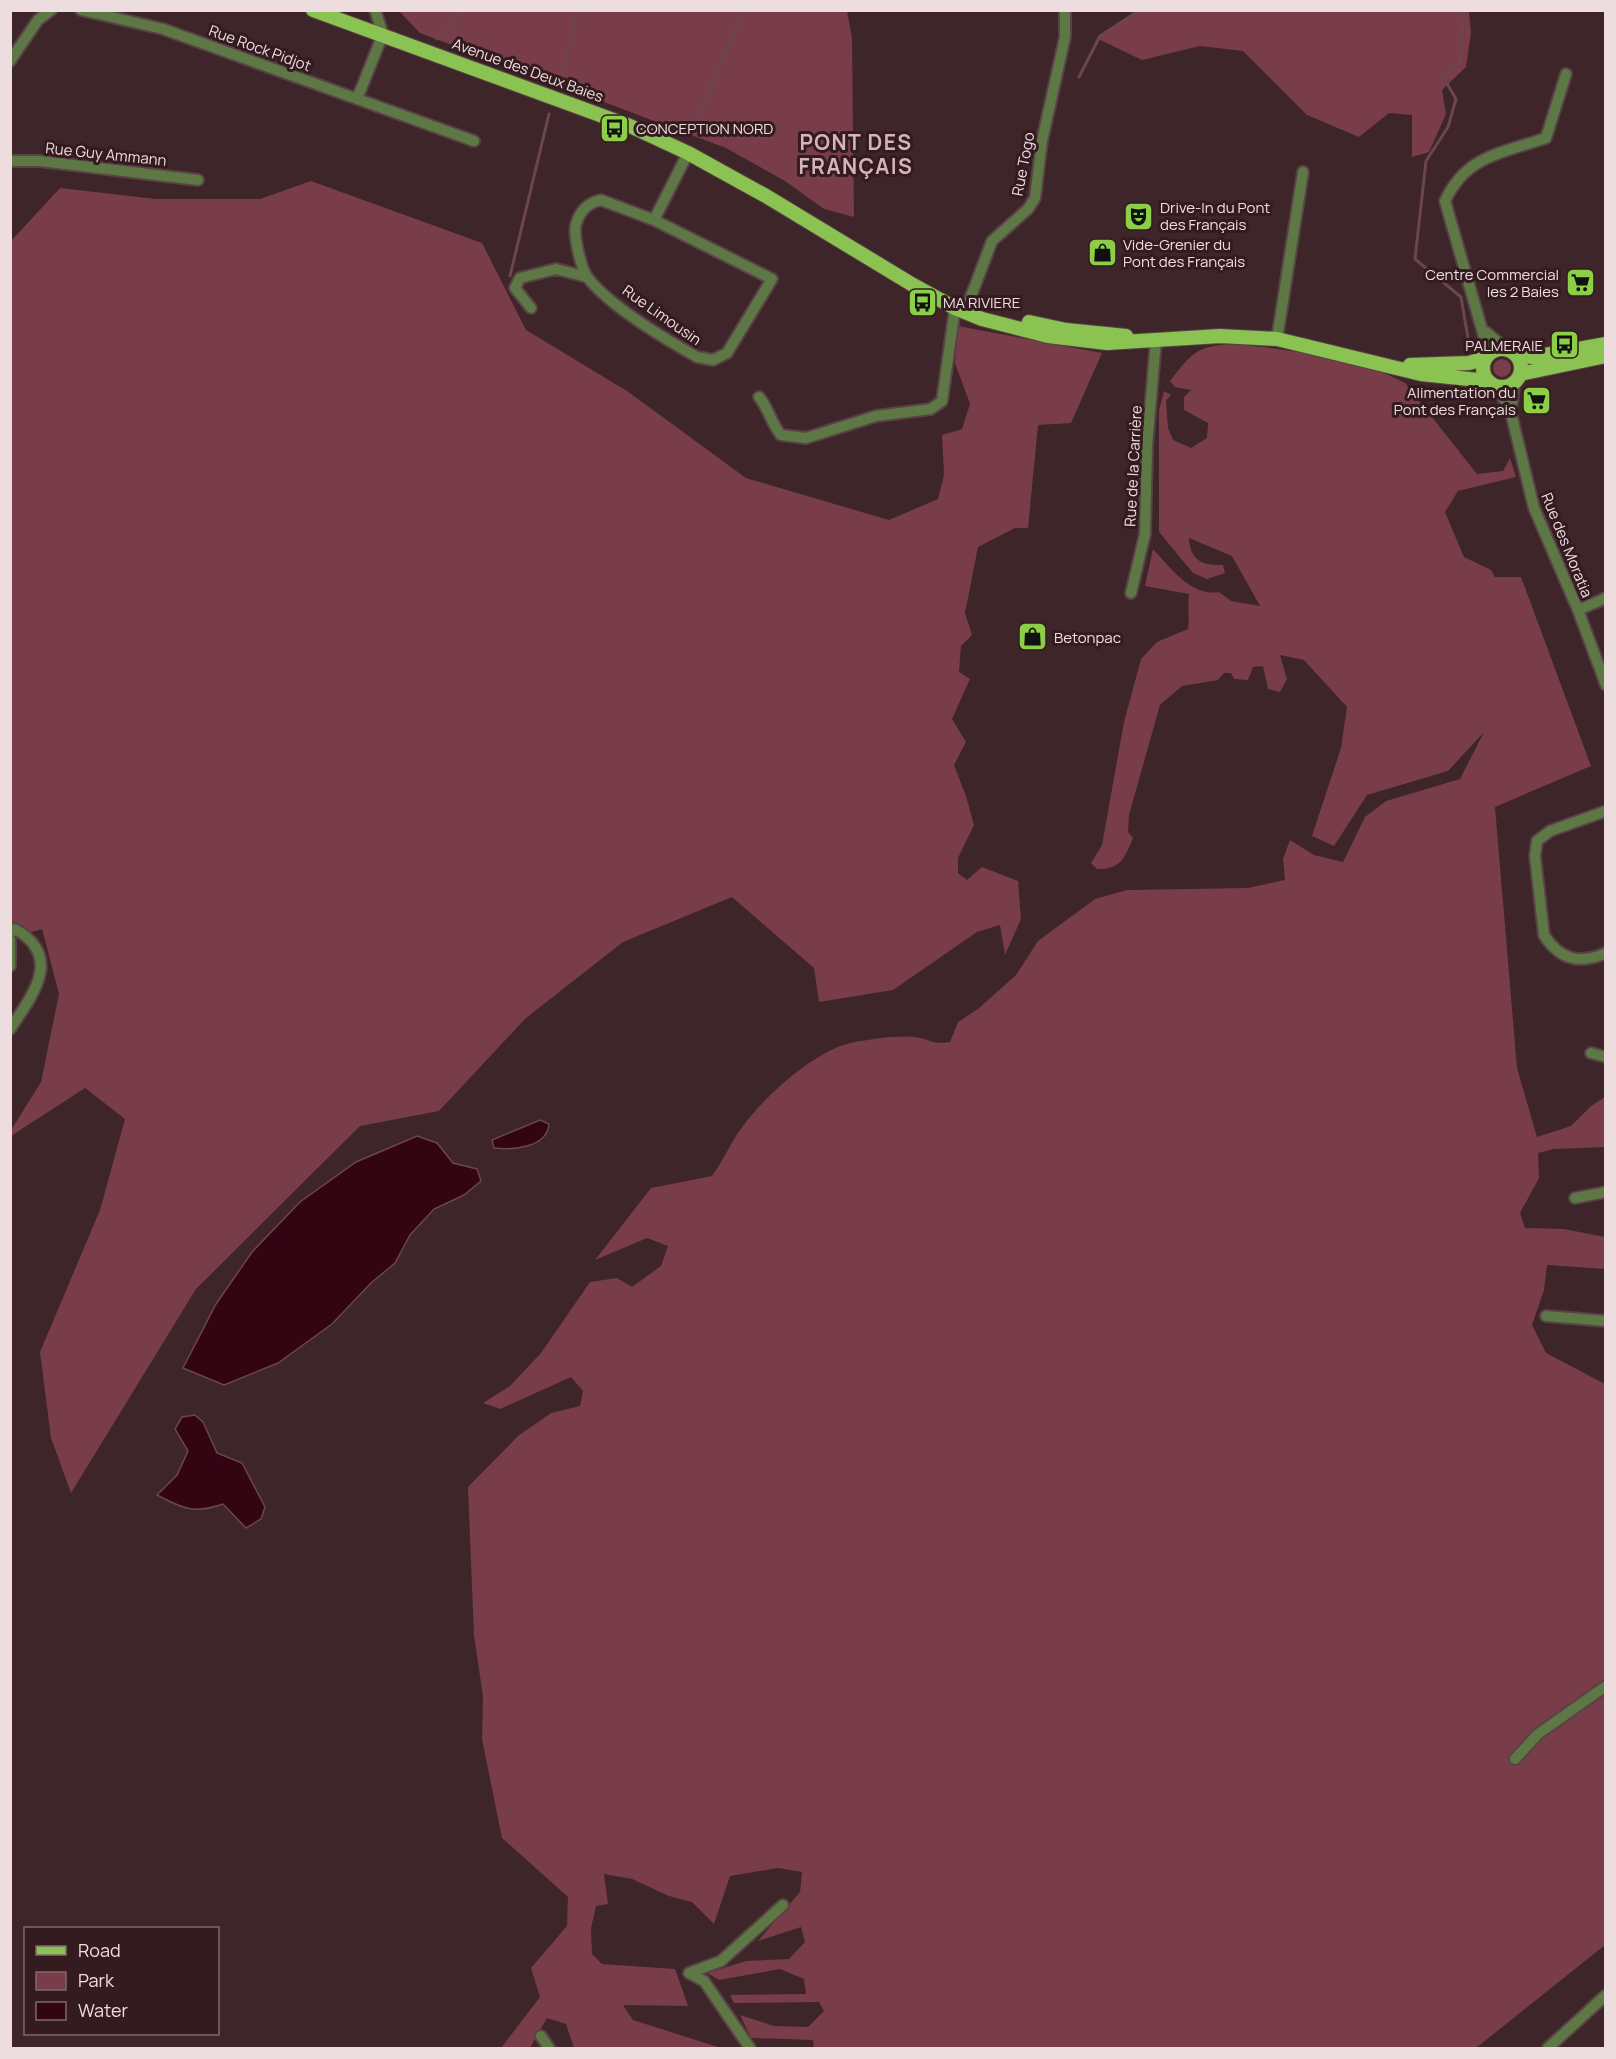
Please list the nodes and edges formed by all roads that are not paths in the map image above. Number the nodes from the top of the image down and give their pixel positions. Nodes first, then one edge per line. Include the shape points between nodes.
1 (51, 10) edge
2 (81, 10) edge
3 (313, 10) edge
4 (375, 10) edge
5 (1065, 10) edge
6 (383, 34) junction
7 (10, 61) edge
8 (1566, 74) dead end
9 (357, 99) junction
10 (474, 141) dead end
11 (688, 153) junction
12 (10, 161) edge
13 (1303, 172) dead end
14 (198, 180) dead end
15 (654, 220) junction
16 (586, 277) junction
17 (531, 308) dead end
18 (962, 308) junction
19 (1482, 328) junction
20 (1277, 339) junction
21 (1156, 340) junction
22 (1605, 344) edge
23 (1512, 352) junction
24 (1487, 356) junction
25 (1605, 356) edge
26 (1381, 365) junction
27 (1517, 378) junction
28 (1492, 383) junction
29 (759, 397) dead end
30 (1511, 413) junction
31 (1131, 593) dead end
32 (1605, 598) edge
33 (1578, 610) junction
34 (1605, 680) edge
35 (1605, 811) edge
36 (10, 933) edge
37 (10, 940) edge
38 (1605, 953) edge
39 (10, 966) edge
40 (10, 1029) edge
41 (1590, 1053) dead end
42 (1605, 1057) edge
43 (1605, 1192) edge
44 (1575, 1198) dead end
45 (1546, 1316) dead end
46 (1605, 1321) edge
47 (1605, 1686) edge
48 (1515, 1759) dead end
49 (783, 1905) dead end
50 (1605, 1995) edge
51 (541, 2036) dead end
52 (549, 2049) edge
53 (750, 2049) edge
54 (1548, 2049) edge

1 - 7 street via 38,20
2 - 9 street, Rue Rock Pidjot via 163,29
3 - 6 main road, Avenue des Deux Baies
4 - 6 street
5 - 18 street, Rue Togo via 1065,37 1042,141 1035,198 1029,209 992,241
6 - 9 street
6 - 11 main road, Avenue des Deux Baies via 630,126
8 - 19 street via 1546,138 1476,162 1450,189 1445,201
9 - 10 street, Rue Rock Pidjot
11 - 15 street
11 - 18 main road, Avenue des Deux Baies
12 - 14 street, Rue Guy Ammann via 40,161
13 - 20 street
15 - 16 street, Rue Limousin via 601,200 584,208 574,230
15 - 16 street, Rue Limousin via 772,279 727,353 712,360 697,357 617,304
16 - 17 street via 556,269 520,278 515,288
18 - 21 main road, Avenue des Deux Baies via 1018,329 1079,340
18 - 29 street, Rue Togo via 942,402 931,409 876,416 806,438 781,435
19 - 23 street
19 - 24 street
20 - 21 main road, Avenue des Deux Baies via 1220,336
20 - 26 main road, Avenue des Deux Baies
21 - 31 street, Rue de la Carrière via 1145,534
22 - 23 main road via 1534,357
23 - 24 main road via 1495,350
23 - 27 main road via 1520,361
24 - 26 main road, Avenue des Deux Baies via 1476,362 1452,365
24 - 28 main road via 1483,372
25 - 27 main road
26 - 28 main road, Avenue des Deux Baies
27 - 28 main road via 1508,386
27 - 30 street, Rue des Moratia
28 - 30 street, Rue des Moratia via 1503,393
30 - 33 street, Rue des Moratia via 1534,508
32 - 33 street
33 - 34 street, Rue des Moratia
35 - 38 street via 1542,835 1534,849 1544,935 1549,943 1565,957 1576,960
36 - 40 street via 15,929 28,937 40,962 38,986
37 - 39 street
41 - 42 street
43 - 44 street
45 - 46 street
47 - 48 street via 1538,1734
49 - 53 street via 721,1961 689,1972 704,1981
50 - 54 street
51 - 52 street

